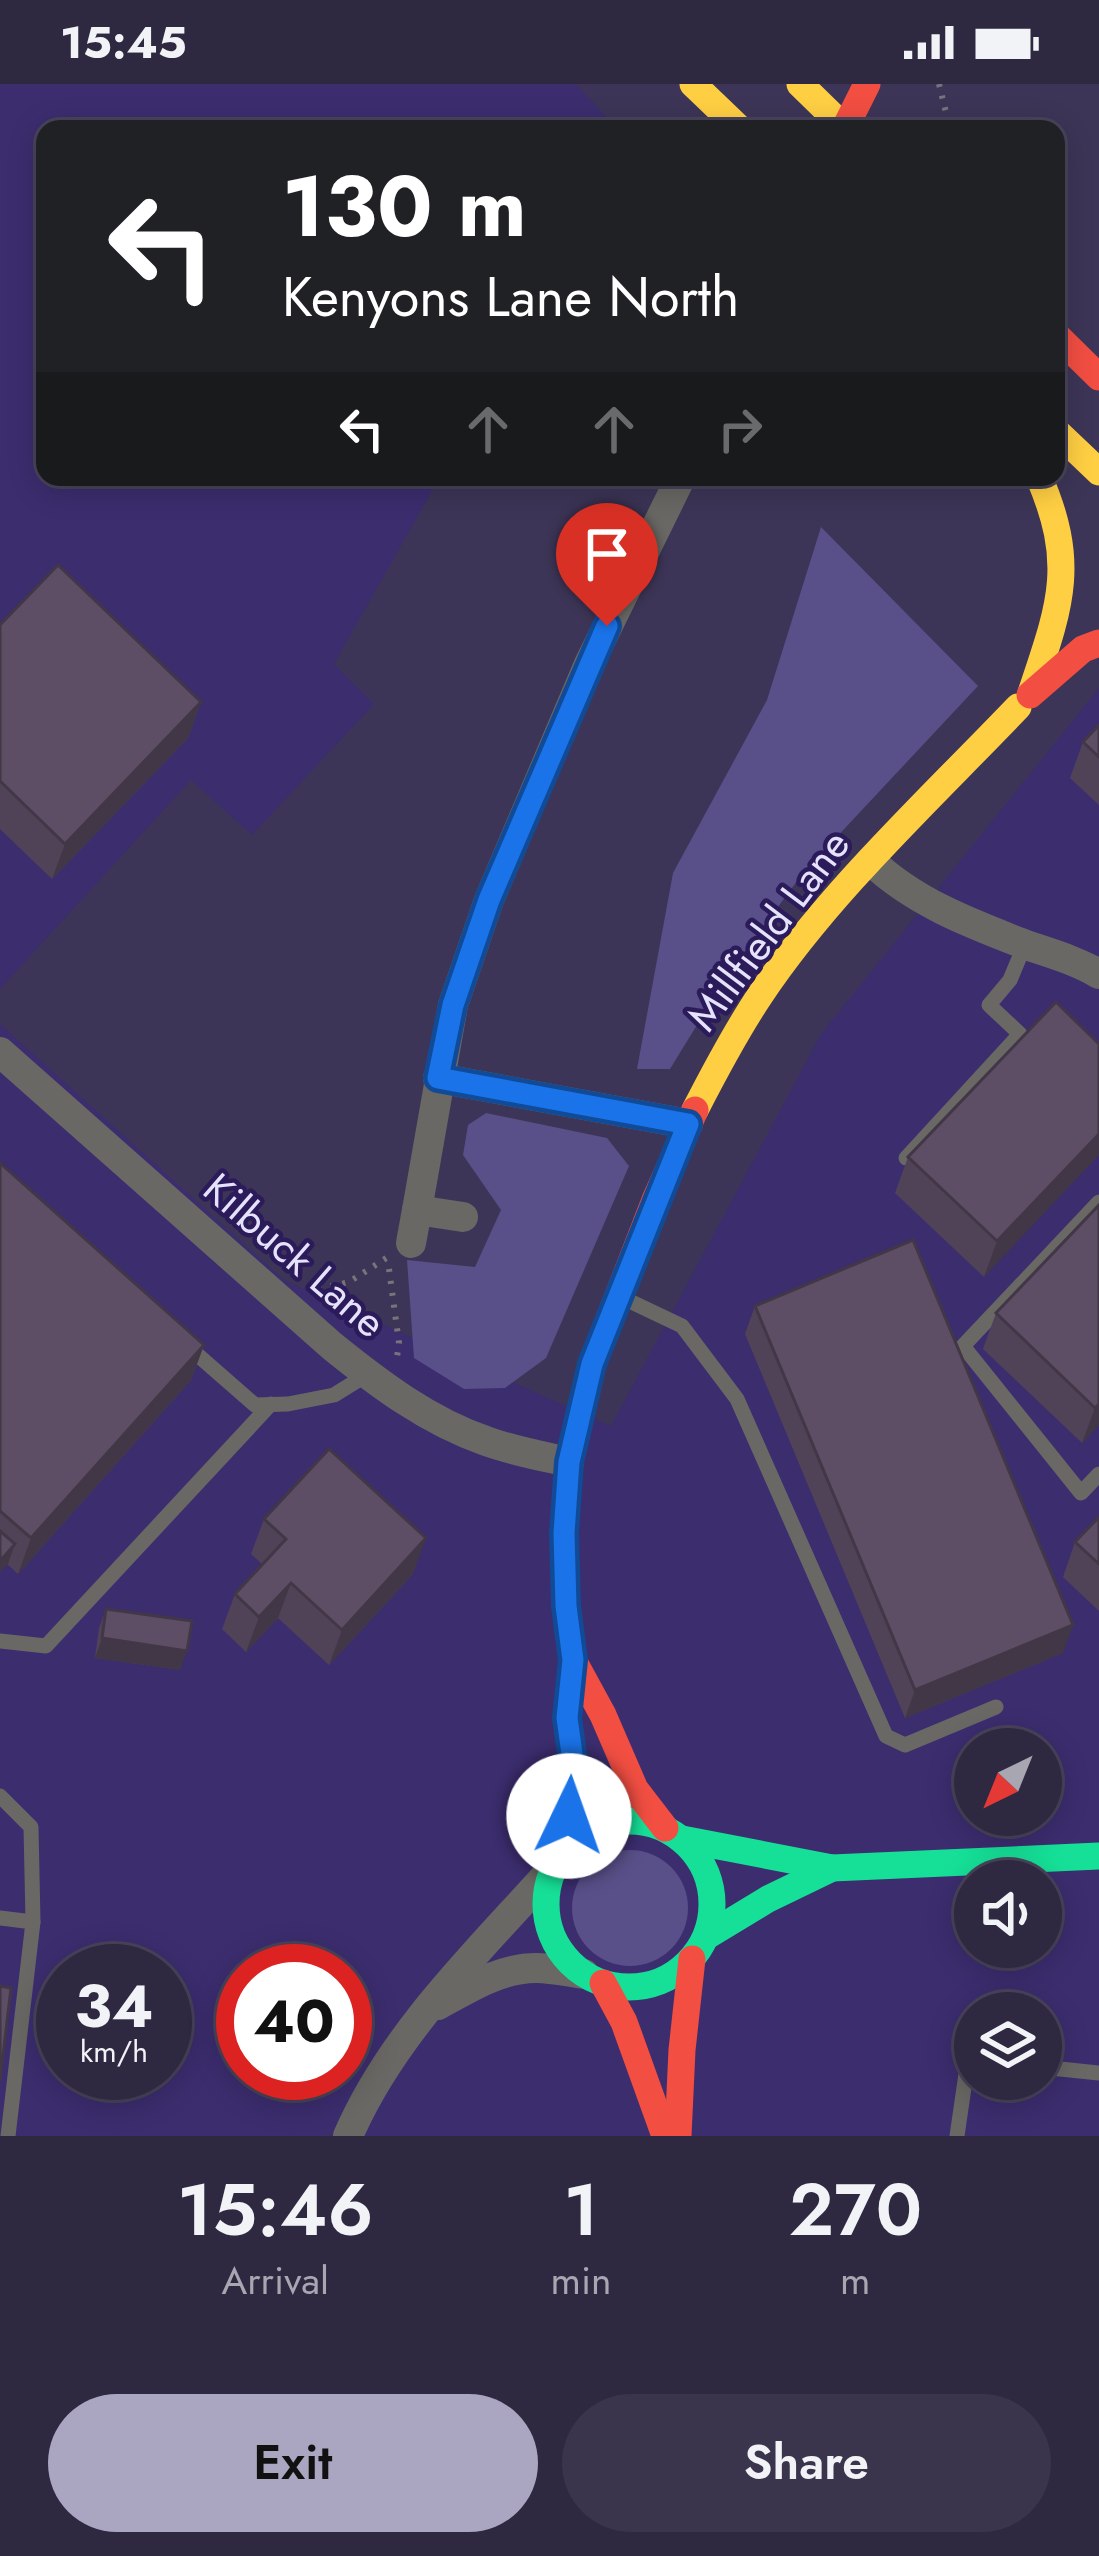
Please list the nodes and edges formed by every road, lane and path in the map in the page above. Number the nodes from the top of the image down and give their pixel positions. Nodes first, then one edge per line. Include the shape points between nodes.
1 (693, 84) edge
2 (800, 84) edge
3 (867, 84) edge
4 (939, 84) edge
5 (727, 120) edge
6 (836, 120) edge
7 (849, 120) edge
8 (948, 120) edge
9 (1065, 343) edge
10 (1099, 376) edge
11 (1065, 440) edge
12 (1099, 472) edge
13 (677, 486) edge
14 (1042, 486) edge
15 (1099, 643) edge
16 (1024, 700) junction
17 (871, 860) junction
18 (1024, 944) junction
19 (1099, 974) edge
20 (0, 1052) edge
21 (438, 1078) junction
22 (688, 1124) junction
23 (905, 1158) edge
24 (1099, 1202) edge
25 (417, 1210) junction
26 (464, 1217) dead end
27 (399, 1250) junction
28 (267, 1288) junction
29 (618, 1296) junction
30 (170, 1330) edge
31 (397, 1360) dead end
32 (368, 1374) junction
33 (272, 1404) junction
34 (569, 1462) junction
35 (1099, 1474) edge
36 (0, 1642) edge
37 (573, 1660) junction
38 (996, 1707) dead end
39 (0, 1796) edge
40 (674, 1833) junction
41 (1099, 1856) edge
42 (558, 1860) junction
43 (832, 1868) junction
44 (0, 1918) edge
45 (33, 1922) junction
46 (700, 1948) junction
47 (594, 1979) junction
48 (428, 2010) junction
49 (1062, 2069) edge
50 (1099, 2073) edge
51 (962, 2100) edge
52 (8, 2136) edge
53 (348, 2136) edge
54 (665, 2136) edge
55 (678, 2136) edge
56 (957, 2136) edge

1 - 5 main road
2 - 6 main road
3 - 7 main road
4 - 8 path
9 - 10 main road
11 - 12 main road
13 - 21 street via 589,664 489,900
14 - 16 main road via 1060,531 1061,597
15 - 16 main road, Millfield Lane
16 - 17 main road, Millfield Lane
17 - 18 street via 920,900
17 - 22 main road, Millfield Lane via 761,994
18 - 19 street
18 - 23 lane via 989,1006 1020,1034
20 - 28 street, Kilbuck Lane
21 - 22 street
21 - 25 street
22 - 29 main road, Millfield Lane
24 - 35 lane via 964,1346 1081,1493
25 - 26 street
25 - 27 street
27 - 28 path via 337,1287
27 - 31 path
28 - 32 street, Kilbuck Lane
29 - 34 main road, Millfield Lane
29 - 38 lane via 682,1326 737,1399 886,1736 904,1745
30 - 33 lane via 255,1405
32 - 33 lane via 334,1395
32 - 34 street, Kilbuck Lane via 455,1429
33 - 36 lane via 46,1646
34 - 37 main road, Millfield Lane via 564,1533
37 - 40 main road, Millfield Lane via 635,1789
37 - 42 main road, Millfield Lane via 573,1780
39 - 45 lane via 31,1827
40 - 42 main road via 610,1822 584,1833
40 - 43 main road
40 - 46 main road via 700,1858 710,1883 713,1910
41 - 43 main road
42 - 47 main road via 546,1916 566,1958
42 - 48 street
43 - 46 main road via 787,1886
44 - 45 lane
45 - 52 lane
46 - 47 main road via 652,1985
46 - 55 main road via 682,2050
47 - 48 street via 511,1970
47 - 54 main road via 624,2022
48 - 53 street
49 - 50 lane
51 - 56 lane

